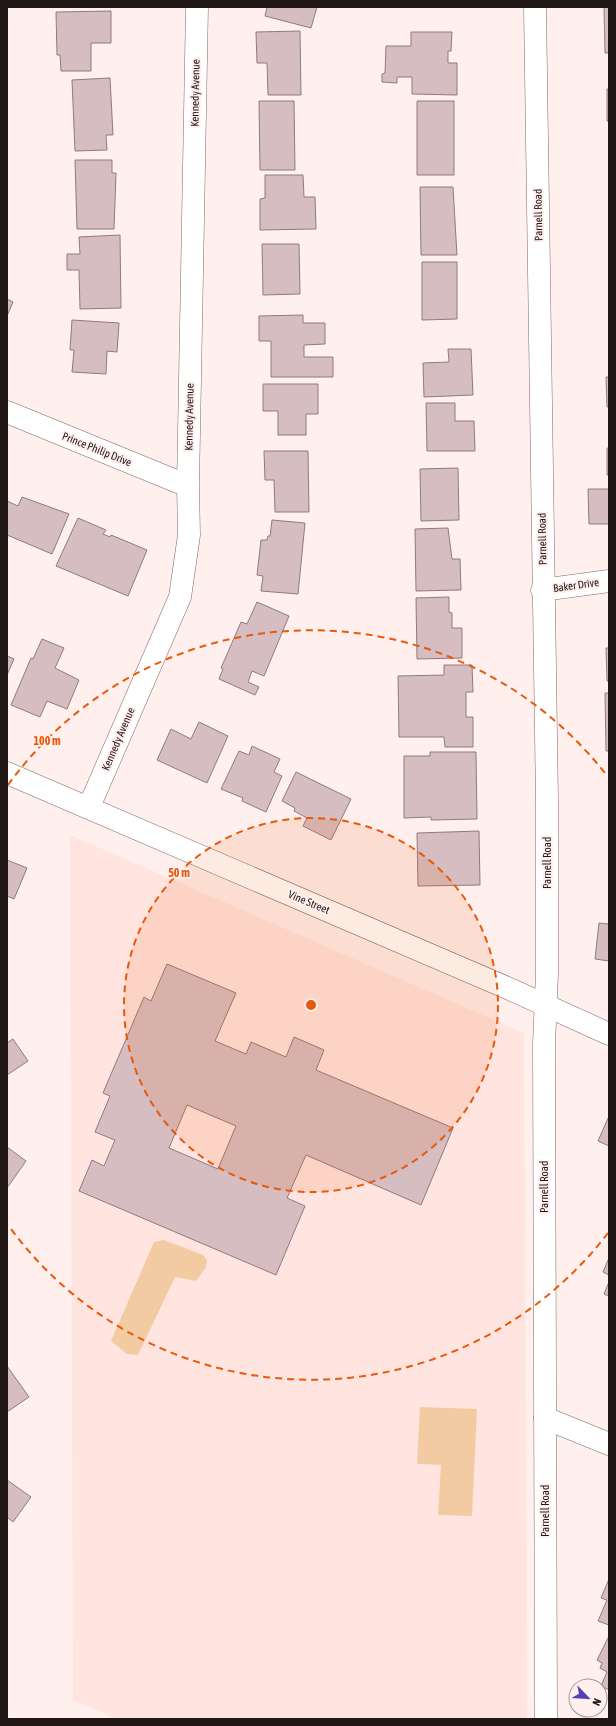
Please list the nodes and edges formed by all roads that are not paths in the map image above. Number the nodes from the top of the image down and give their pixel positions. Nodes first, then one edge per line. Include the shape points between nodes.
1 (197, 7) edge
2 (535, 7) edge
3 (7, 412) edge
4 (188, 486) junction
5 (609, 580) edge
6 (542, 590) junction
7 (7, 773) edge
8 (89, 807) junction
9 (545, 1006) junction
10 (609, 1034) edge
11 (545, 1418) junction
12 (609, 1444) edge
13 (546, 1719) edge

1 - 4 street, Kennedy Avenue
2 - 6 street, Parnell Road
3 - 4 street, Prince Philip Drive
4 - 8 street, Kennedy Avenue via 189,535 180,597
5 - 6 street, Baker Drive
6 - 9 street, Parnell Road via 547,809
7 - 8 street, Vine Street
8 - 9 street, Vine Street
9 - 10 street, Vine Street
9 - 11 street, Parnell Road
11 - 12 street
11 - 13 street, Parnell Road

